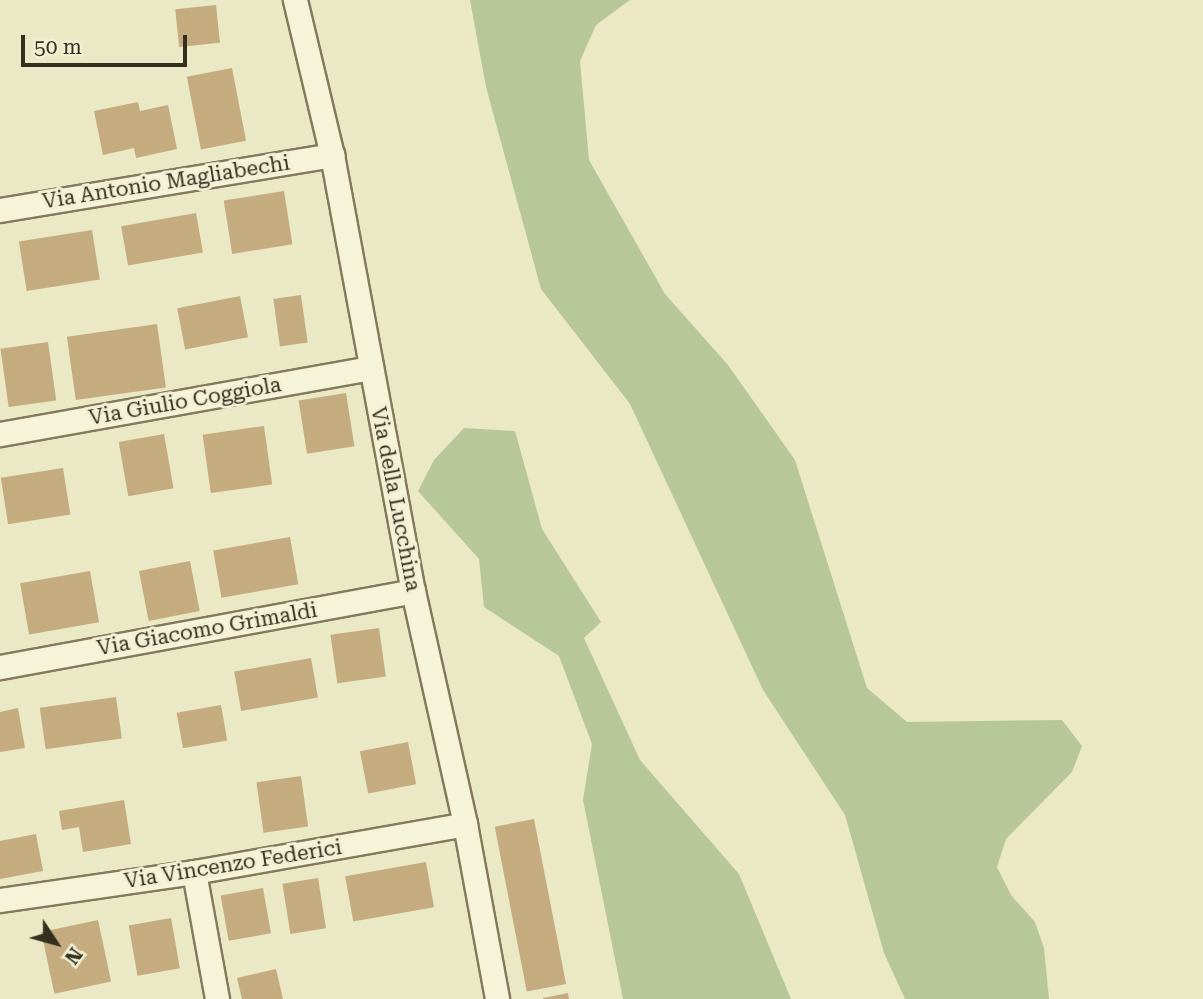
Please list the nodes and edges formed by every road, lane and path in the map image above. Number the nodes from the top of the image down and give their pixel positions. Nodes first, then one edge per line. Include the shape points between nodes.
1 (295, 0) edge
2 (332, 155) junction
3 (0, 210) edge
4 (371, 368) junction
5 (0, 434) edge
6 (413, 591) junction
7 (0, 667) edge
8 (465, 824) junction
9 (194, 872) junction
10 (0, 900) edge
11 (217, 999) edge
12 (497, 999) edge

1 - 2 street, Via della Lucchina
2 - 3 street, Via Antonio Magliabechi
2 - 4 street, Via della Lucchina
4 - 5 street, Via Giulio Coggiola
4 - 6 street, Via della Lucchina
6 - 7 street, Via Giacomo Grimaldi
6 - 8 street, Via della Lucchina
8 - 9 street, Via Vincenzo Federici
8 - 12 street, Via della Lucchina
9 - 10 street, Via Vincenzo Federici
9 - 11 street

